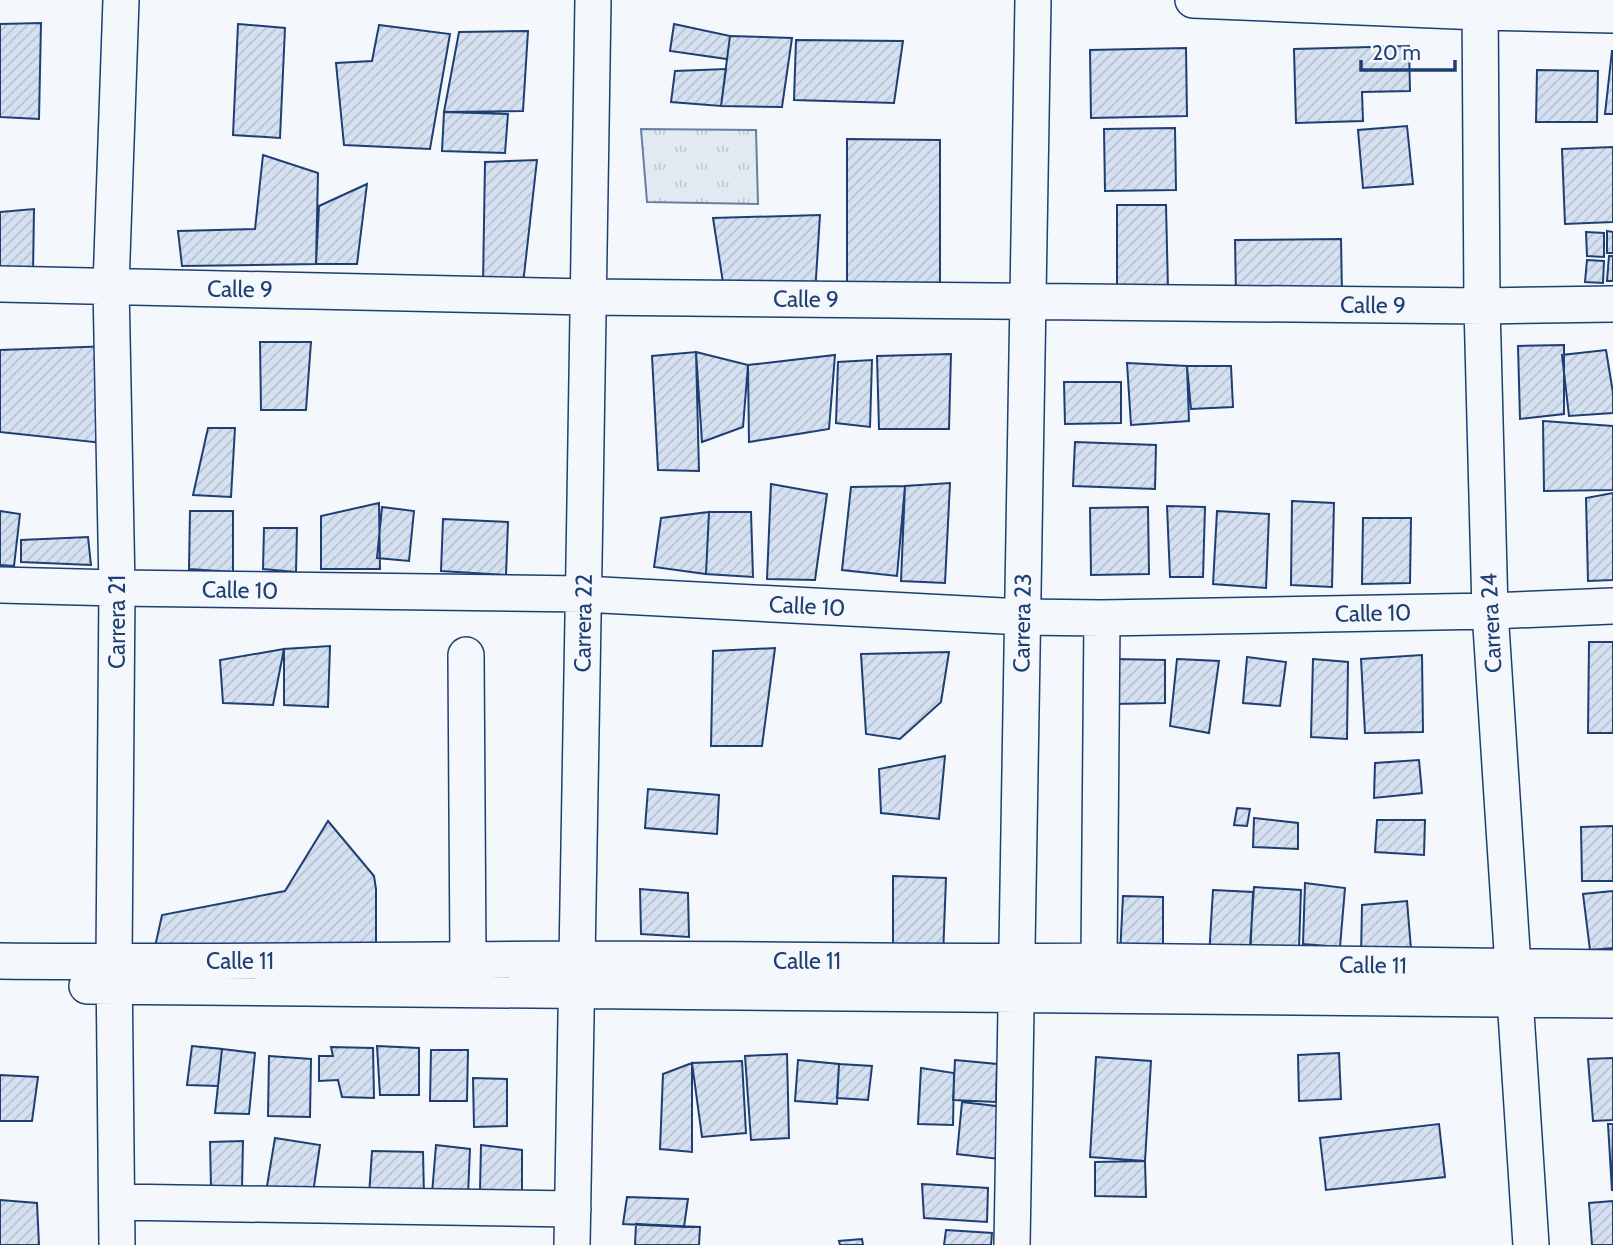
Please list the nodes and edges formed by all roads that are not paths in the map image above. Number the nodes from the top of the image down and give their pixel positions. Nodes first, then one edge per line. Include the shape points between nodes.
1 (121, 0) edge
2 (593, 0) edge
3 (1033, 0) edge
4 (1193, 0) edge
5 (1480, 6) edge
6 (1613, 15) edge
7 (0, 284) edge
8 (111, 286) junction
9 (587, 297) junction
10 (1028, 302) junction
11 (1613, 304) edge
12 (1482, 306) junction
13 (0, 585) edge
14 (117, 588) junction
15 (583, 594) junction
16 (1613, 606) edge
17 (1490, 611) junction
18 (1022, 617) junction
19 (1102, 618) junction
20 (466, 655) dead end
21 (468, 960) junction
22 (0, 961) edge
23 (1099, 961) junction
24 (1613, 968) edge
25 (114, 974) junction
26 (578, 975) junction
27 (1017, 979) junction
28 (1514, 983) junction
29 (0, 986) edge
30 (1613, 1000) edge
31 (117, 1202) junction
32 (573, 1209) junction
33 (117, 1245) edge
34 (572, 1245) edge
35 (1012, 1245) edge
36 (1531, 1245) edge

1 - 8 street, Carrera 21
2 - 9 street, Carrera 22
3 - 10 street, Carrera 23
4 - 5 street
5 - 6 street
5 - 12 street, Carrera 24
7 - 8 street, Calle 9
8 - 9 street, Calle 9
8 - 14 street, Carrera 21
9 - 10 street, Calle 9
9 - 15 street, Carrera 22
10 - 12 street, Calle 9
10 - 18 street, Carrera 23
11 - 12 street, Calle 9
12 - 17 street, Carrera 24
13 - 14 street, Calle 10
14 - 15 street, Calle 10
14 - 25 street, Carrera 21
15 - 18 street, Calle 10
15 - 26 street, Carrera 22
16 - 17 street, Calle 10
17 - 19 street, Calle 10
17 - 28 street, Carrera 24
18 - 19 street, Calle 10
18 - 27 street, Carrera 23
19 - 23 street
20 - 21 street
21 - 25 street, Calle 11
21 - 26 street, Calle 11
22 - 25 street, Calle 11
23 - 27 street, Calle 11
23 - 28 street, Calle 11
24 - 28 street, Calle 11
25 - 26 street, Calle 11
25 - 29 street, Calle 11
25 - 31 street, Carrera 21
26 - 27 street, Calle 11
26 - 32 street, Carrera 22
27 - 28 street, Calle 11
27 - 35 street, Carrera 23
28 - 30 street, Calle 11
28 - 36 street, Carrera 24
31 - 32 street
31 - 33 street, Carrera 21
32 - 34 street, Carrera 22

